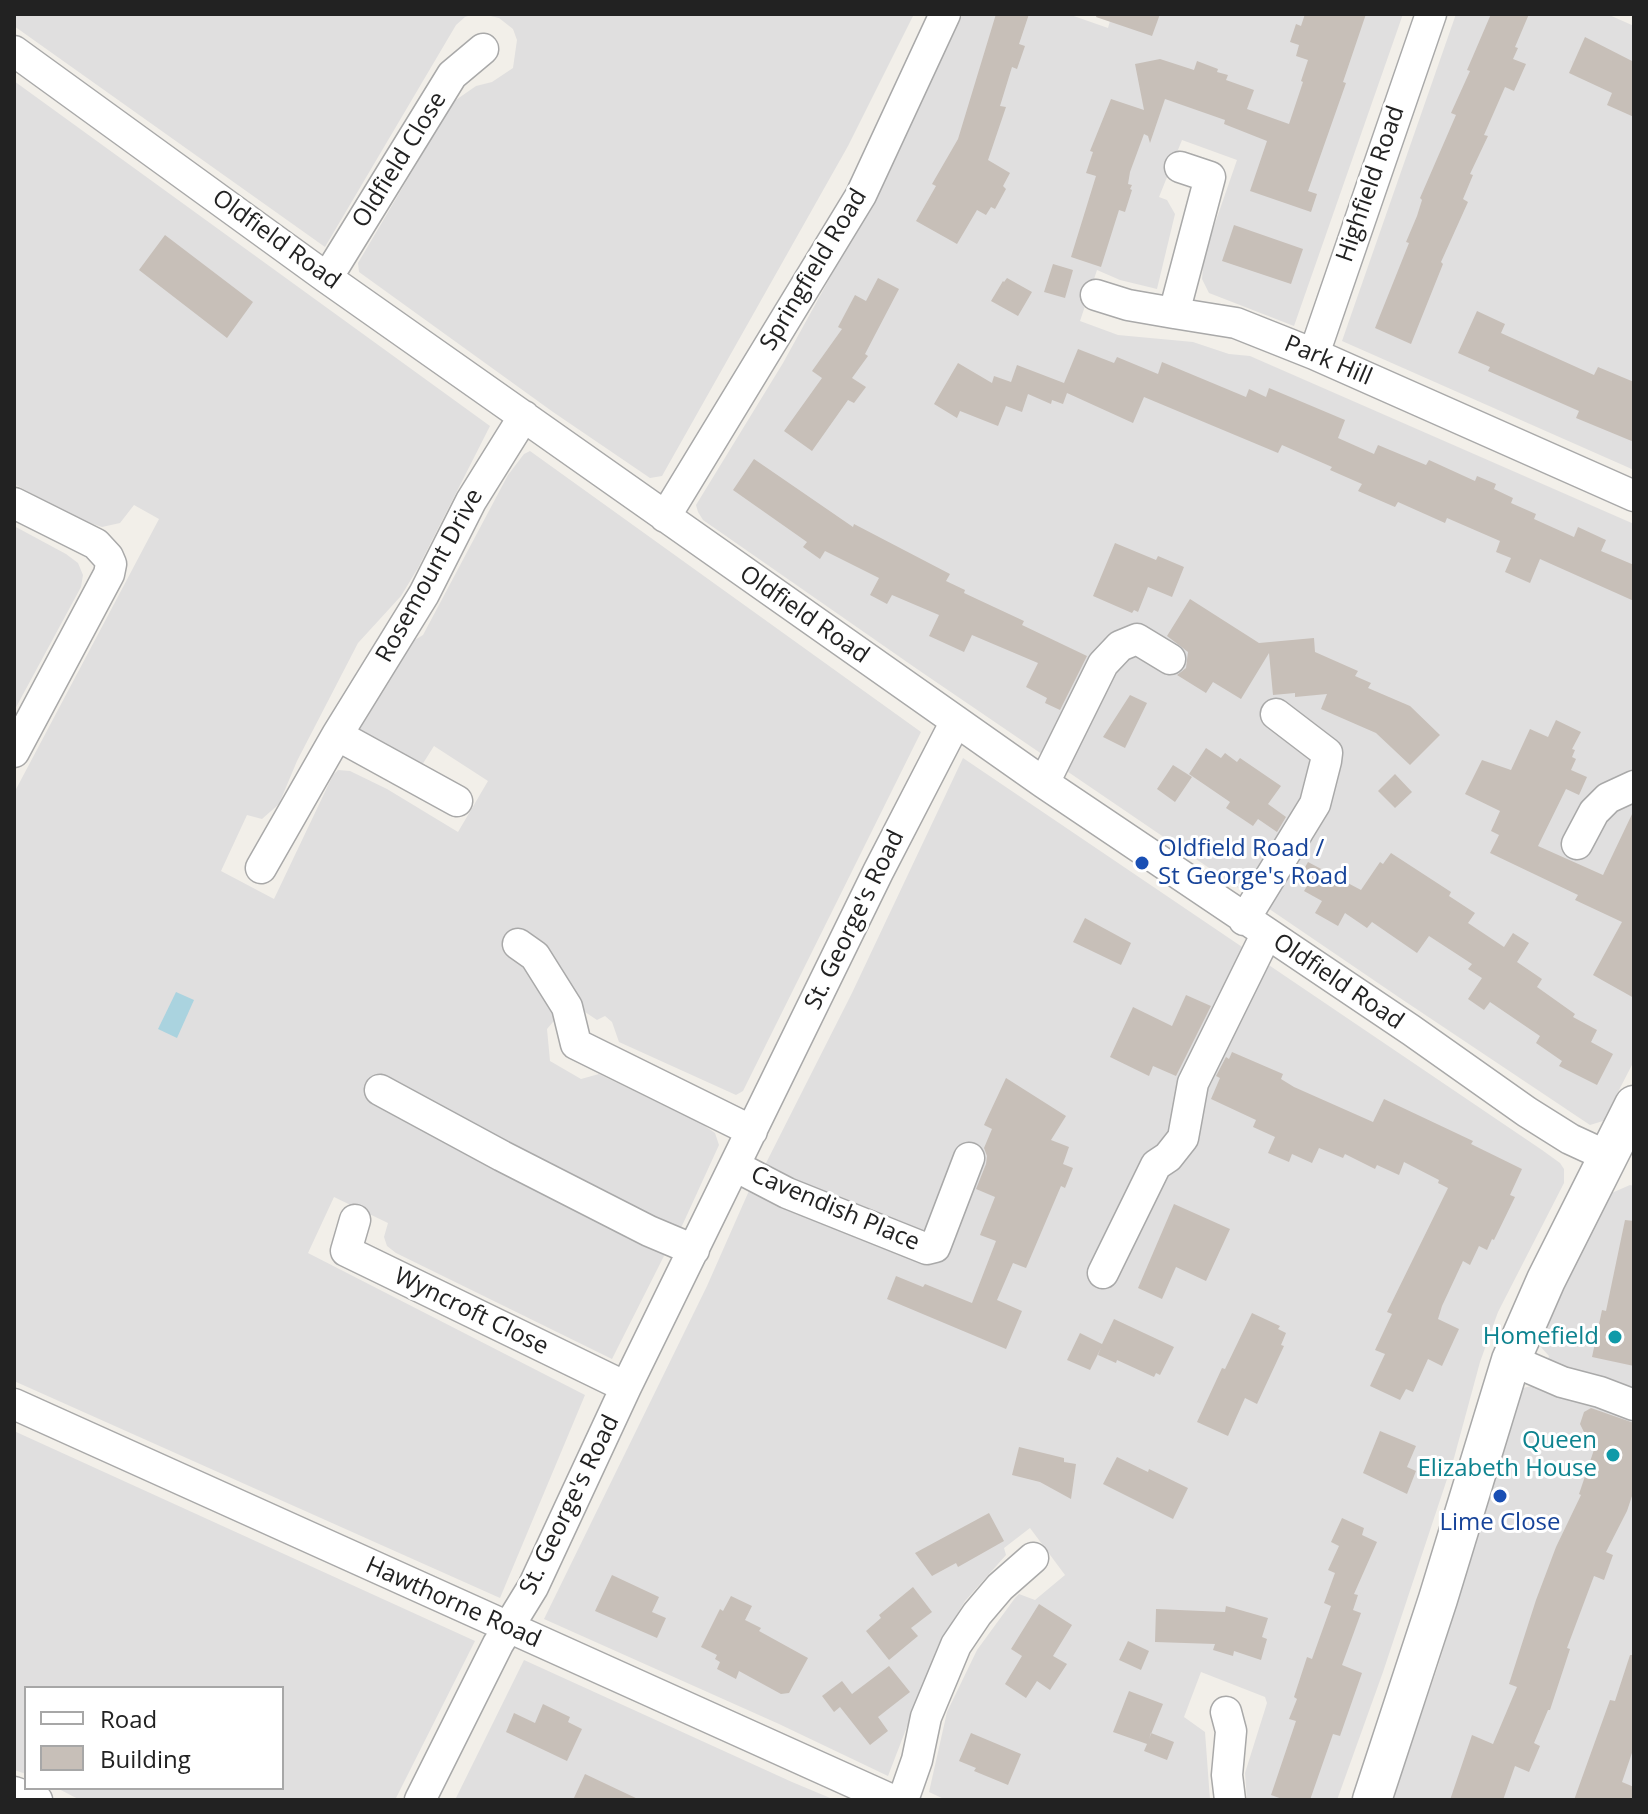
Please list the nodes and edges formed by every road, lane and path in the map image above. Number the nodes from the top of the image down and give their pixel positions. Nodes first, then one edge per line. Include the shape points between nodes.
1 (945, 14) edge
2 (1431, 14) edge
3 (483, 49) dead end
4 (14, 51) edge
5 (1180, 167) dead end
6 (327, 278) junction
7 (1096, 295) dead end
8 (1174, 313) junction
9 (1314, 354) junction
10 (524, 416) junction
11 (1634, 496) edge
12 (14, 503) edge
13 (665, 517) junction
14 (1170, 659) dead end
15 (1276, 714) dead end
16 (956, 721) junction
17 (337, 735) junction
18 (14, 752) edge
19 (1044, 783) junction
20 (1634, 786) edge
21 (457, 801) dead end
22 (1577, 844) dead end
23 (261, 868) dead end
24 (1255, 927) junction
25 (518, 944) dead end
26 (380, 1090) dead end
27 (1634, 1105) edge
28 (752, 1131) junction
29 (969, 1158) dead end
30 (1621, 1161) edge
31 (735, 1166) junction
32 (355, 1220) dead end
33 (694, 1250) junction
34 (1103, 1273) dead end
35 (1511, 1360) junction
36 (626, 1387) junction
37 (14, 1404) edge
38 (1634, 1405) edge
39 (1033, 1558) dead end
40 (509, 1629) junction
41 (1226, 1712) dead end
42 (14, 1792) edge
43 (37, 1800) edge
44 (420, 1800) edge
45 (892, 1800) edge
46 (903, 1800) edge
47 (1230, 1800) edge
48 (1372, 1800) edge

1 - 13 street, Springfield Road via 861,195
2 - 9 street, Highfield Road
3 - 6 street, Oldfield Close via 452,75
4 - 6 street, Oldfield Road
5 - 8 street via 1210,177
6 - 10 street, Oldfield Road
7 - 8 street, Park Hill
8 - 9 street, Park Hill via 1236,323
9 - 11 street, Park Hill
10 - 13 street, Oldfield Road
10 - 17 street, Rosemount Drive
12 - 18 street via 96,544 111,564
13 - 16 street, Oldfield Road
14 - 19 street via 1137,639 1120,646 1103,664
15 - 24 street via 1327,753 1315,804
16 - 19 street, Oldfield Road
16 - 28 street, St. George's Road
17 - 21 street
17 - 23 street, Rosemount Drive
19 - 24 street, Oldfield Road
20 - 22 street via 1608,798 1594,812
24 - 30 street, Oldfield Road via 1527,1112 1570,1139
24 - 34 street via 1193,1083 1183,1138 1156,1165
25 - 28 street via 535,956 567,1007 576,1044
26 - 33 street
27 - 30 street
28 - 31 street, St. George's Road
29 - 31 street, Cavendish Place via 935,1247 927,1249 787,1193
30 - 35 street via 1546,1280
31 - 33 street, St. George's Road
32 - 36 street, Wyncroft Close via 346,1251
33 - 36 street, St. George's Road
35 - 38 street
35 - 48 street
36 - 40 street, St. George's Road
37 - 40 street, Hawthorne Road
39 - 46 street via 1000,1587 956,1645 926,1717
40 - 44 street, St. George's Road
40 - 45 street, Hawthorne Road
41 - 47 street via 1231,1731
42 - 43 street

